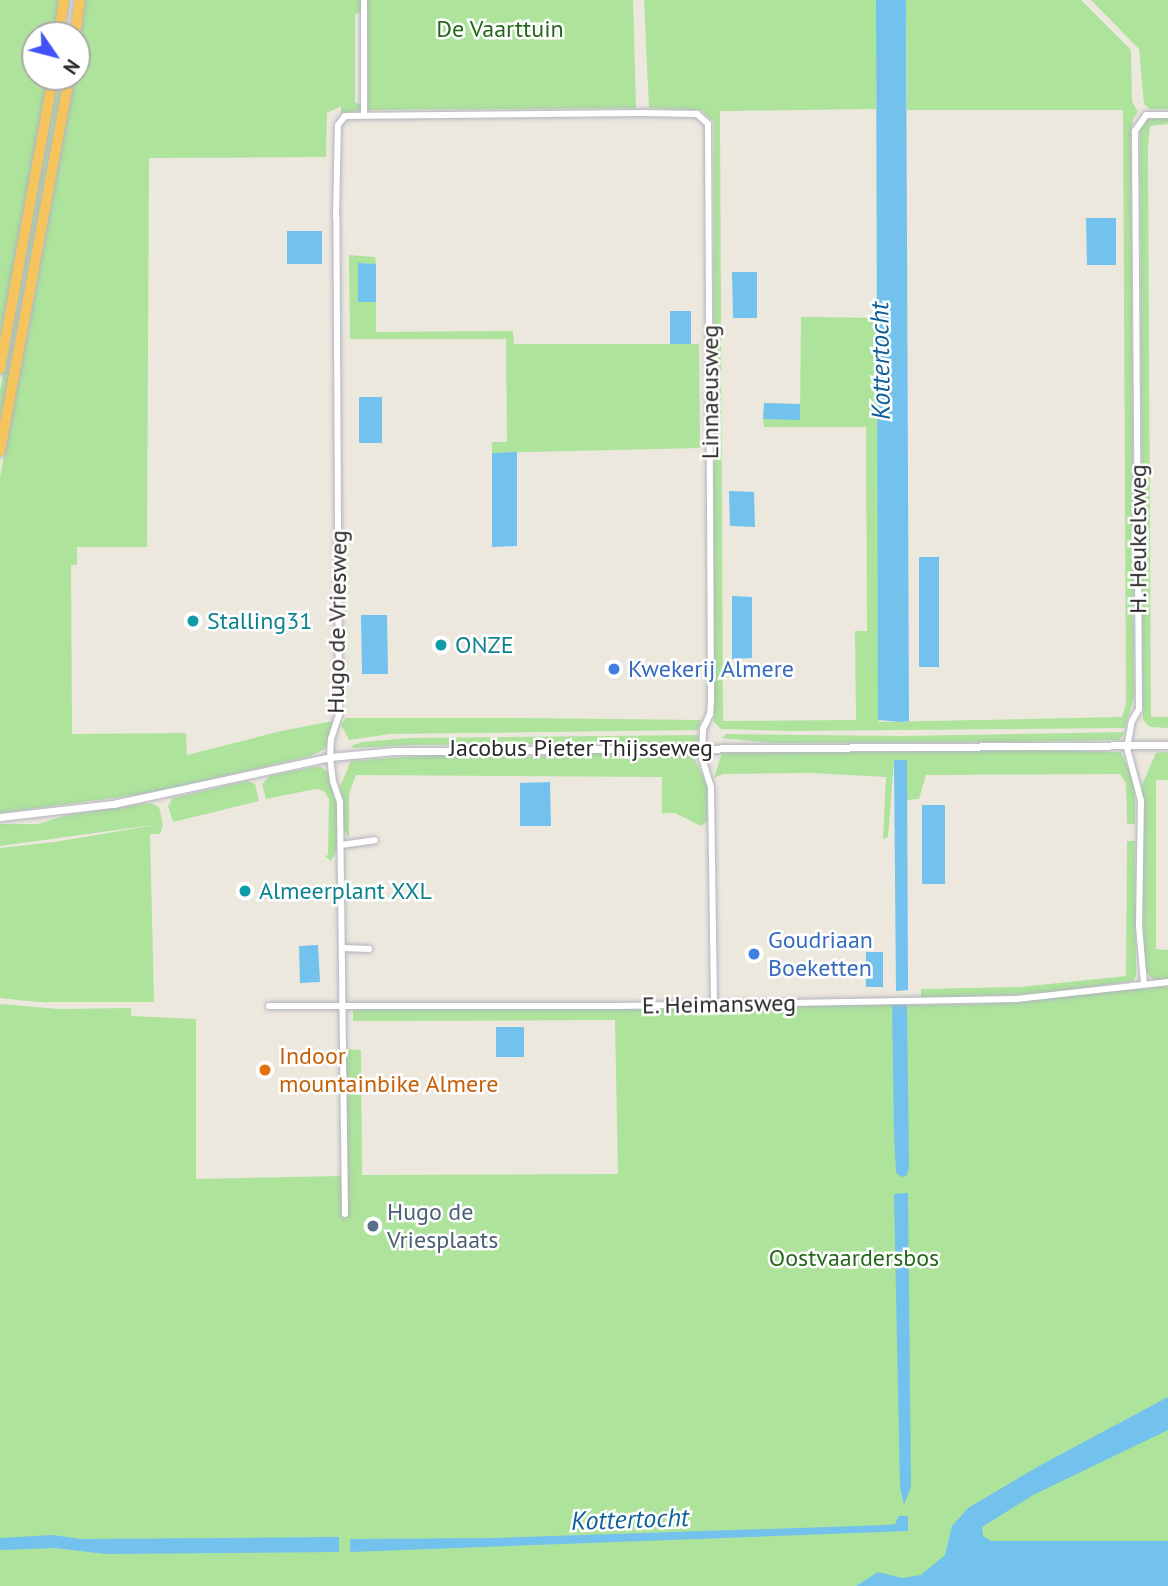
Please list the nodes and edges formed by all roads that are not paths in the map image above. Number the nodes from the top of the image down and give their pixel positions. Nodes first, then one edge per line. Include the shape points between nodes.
1 (64, 0) edge
2 (80, 0) edge
3 (363, 0) edge
4 (61, 21) edge
5 (77, 21) edge
6 (50, 91) edge
7 (66, 91) edge
8 (347, 115) joint
9 (364, 115) junction
10 (1168, 115) edge
11 (0, 369) edge
12 (0, 451) edge
13 (1168, 745) edge
14 (1127, 746) junction
15 (703, 748) junction
16 (330, 757) junction
17 (0, 817) edge
18 (375, 840) dead end
19 (341, 845) junction
20 (342, 948) junction
21 (369, 949) dead end
22 (1168, 982) edge
23 (1144, 985) junction
24 (714, 1004) junction
25 (342, 1005) junction
26 (269, 1006) dead end
27 (345, 1214) dead end

1 - 4 highway
2 - 5 highway
3 - 9 street
6 - 11 highway
7 - 12 highway
8 - 9 street, Linnaeusweg
8 - 16 street, Hugo de Vriesweg via 338,127 339,715
9 - 15 street, Linnaeusweg via 697,114 708,124 711,701
10 - 14 street, H. Heukelsweg via 1146,115 1135,131 1139,709
13 - 14 street, Jacobus Pieter Thijsseweg
14 - 15 street, Jacobus Pieter Thijsseweg
14 - 23 street via 1141,801 1139,926
15 - 16 street, Jacobus Pieter Thijsseweg via 432,749
15 - 24 street, Linnaeusweg via 702,764 711,788
16 - 17 street, Jacobus Pieter Thijsseweg via 113,804
16 - 19 street, Hugo de Vriesweg via 340,802
18 - 19 street
19 - 20 street, Hugo de Vriesweg
20 - 21 street
20 - 25 street, Hugo de Vriesweg
22 - 23 street, E. Heimansweg
23 - 24 street, E. Heimansweg via 1017,999
24 - 25 street, E. Heimansweg
25 - 26 street, E. Heimansweg
25 - 27 street, Hugo de Vriesweg

